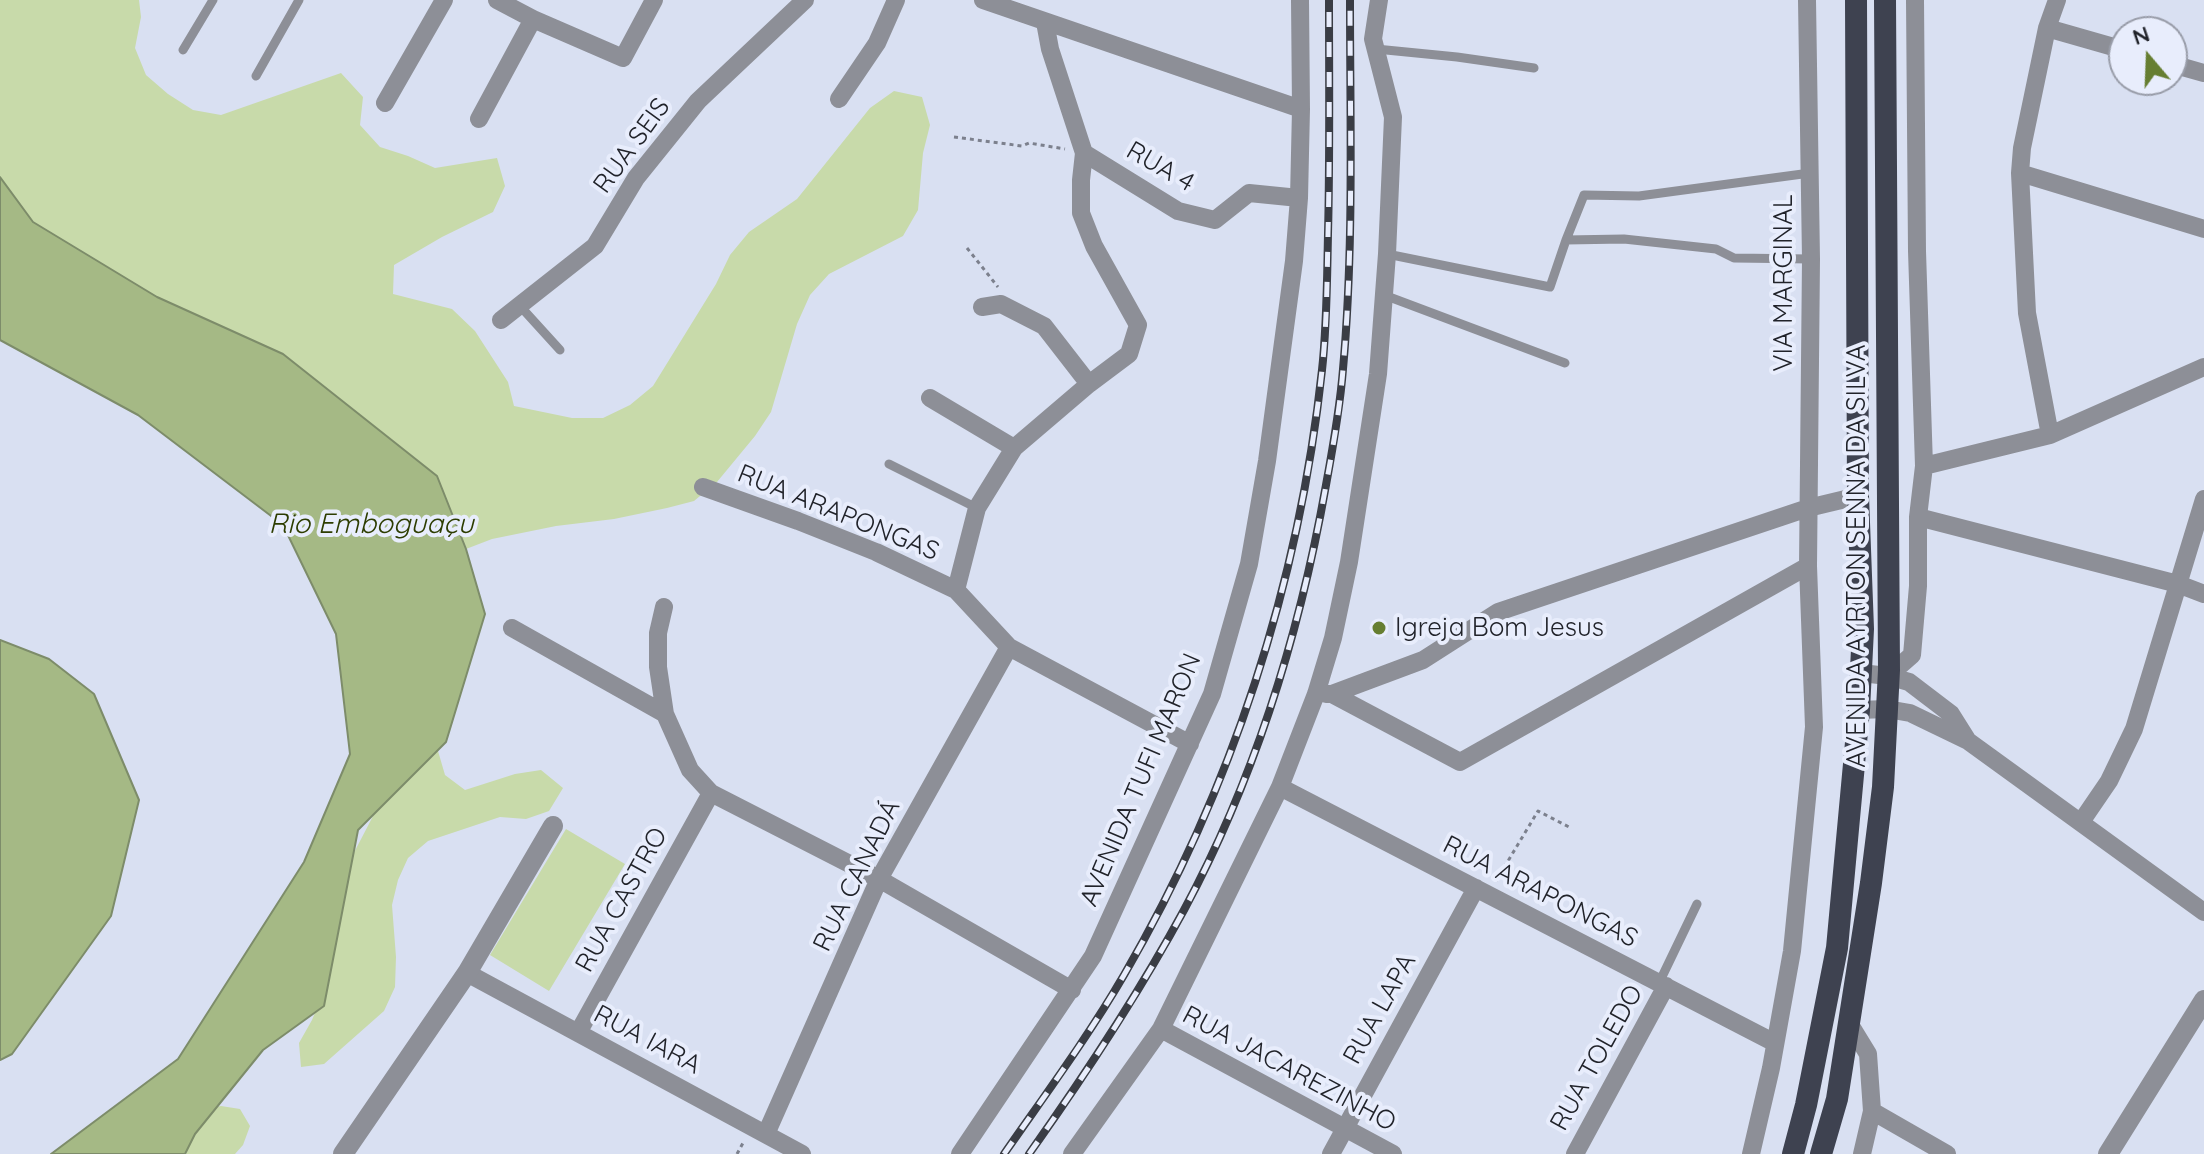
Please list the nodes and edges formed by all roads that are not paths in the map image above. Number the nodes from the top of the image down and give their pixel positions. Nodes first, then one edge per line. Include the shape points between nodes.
1 (213, 0) edge
2 (299, 0) edge
3 (444, 0) edge
4 (497, 0) edge
5 (654, 0) edge
6 (805, 0) edge
7 (896, 0) edge
8 (983, 0) edge
9 (1300, 0) edge
10 (1379, 0) edge
11 (1807, 0) edge
12 (1856, 0) edge
13 (1885, 0) edge
14 (1915, 0) edge
15 (2057, 0) edge
16 (533, 19) junction
17 (1045, 22) junction
18 (2047, 28) junction
19 (1916, 42) junction
20 (1885, 43) junction
21 (2108, 45) edge
22 (1376, 49) junction
23 (183, 50) dead end
24 (1534, 68) dead end
25 (256, 76) dead end
26 (839, 99) dead end
27 (385, 103) dead end
28 (1301, 109) junction
29 (479, 119) dead end
30 (1084, 153) junction
31 (1810, 173) junction
32 (2020, 173) junction
33 (1299, 198) junction
34 (2204, 229) edge
35 (1566, 240) junction
36 (1387, 254) junction
37 (1811, 259) junction
38 (1384, 295) junction
39 (520, 306) junction
40 (982, 307) dead end
41 (501, 320) dead end
42 (560, 350) dead end
43 (1565, 363) dead end
44 (2204, 367) edge
45 (1089, 384) junction
46 (930, 398) dead end
47 (2050, 435) junction
48 (1014, 448) junction
49 (889, 464) dead end
50 (1924, 466) junction
51 (703, 487) dead end
52 (1858, 496) junction
53 (2204, 499) edge
54 (977, 508) junction
55 (1808, 508) junction
56 (1918, 517) junction
57 (1808, 566) junction
58 (2178, 584) junction
59 (956, 590) junction
60 (2204, 594) edge
61 (664, 607) dead end
62 (512, 628) dead end
63 (1009, 647) junction
64 (1861, 673) junction
65 (1888, 676) junction
66 (1324, 694) junction
67 (1887, 709) junction
68 (1859, 710) junction
69 (665, 714) junction
70 (1968, 741) junction
71 (1190, 744) junction
72 (1280, 787) junction
73 (711, 793) junction
74 (2081, 822) junction
75 (553, 826) dead end
76 (879, 879) junction
77 (1482, 891) junction
78 (1697, 904) dead end
79 (2204, 912) edge
80 (467, 973) junction
81 (1663, 984) junction
82 (1072, 990) junction
83 (2204, 1000) edge
84 (1849, 1023) junction
85 (1161, 1029) junction
86 (578, 1033) junction
87 (1775, 1043) junction
88 (1872, 1111) junction
89 (1345, 1128) junction
90 (766, 1134) junction
91 (2113, 1150) edge
92 (343, 1154) edge
93 (802, 1154) edge
94 (960, 1154) edge
95 (1072, 1154) edge
96 (1331, 1154) edge
97 (1393, 1154) edge
98 (1575, 1154) edge
99 (1751, 1154) edge
100 (1793, 1154) edge
101 (1821, 1154) edge
102 (1862, 1154) edge
103 (1947, 1154) edge

1 - 23 lane
2 - 25 lane
3 - 27 street
4 - 16 street
5 - 16 street via 623,58
6 - 39 street, RUA SEIS via 698,101 636,178 595,246
7 - 26 street via 877,43
8 - 17 street
9 - 28 street, AVENIDA TUFI MARON
10 - 22 street
11 - 31 street, VIA MARGINAL
12 - 52 highway, AVENIDA AYRTON SENNA DA SILVA
13 - 20 highway, AVENIDA AYRTON SENNA DA SILVA
14 - 19 street
15 - 18 street
16 - 29 street
17 - 28 street
17 - 30 street
18 - 21 street
18 - 32 street
19 - 20 street
19 - 50 street
20 - 65 highway, AVENIDA AYRTON SENNA DA SILVA
22 - 24 lane
22 - 36 street via 1393,117
28 - 33 street, AVENIDA TUFI MARON
30 - 33 street, RUA 4 via 1178,211 1215,220 1249,193
30 - 45 street via 1081,213 1138,325 1129,354
31 - 35 lane via 1639,196 1584,195
31 - 37 street, VIA MARGINAL
32 - 34 street
32 - 47 street via 2027,313
33 - 71 street, AVENIDA TUFI MARON via 1249,564 1212,694
35 - 36 lane via 1550,287
35 - 37 lane via 1624,239 1716,249 1734,258
36 - 38 street
37 - 55 street, VIA MARGINAL
38 - 43 lane
38 - 66 street via 1378,374
39 - 41 street, RUA SEIS
39 - 42 lane
40 - 45 street via 1001,304 1044,326
44 - 47 street
45 - 48 street
46 - 48 street
47 - 50 street
48 - 54 street
49 - 54 lane
50 - 56 street
51 - 59 street, RUA ARAPONGAS via 876,552
52 - 55 street
52 - 64 highway, AVENIDA AYRTON SENNA DA SILVA
53 - 58 street
54 - 59 street
55 - 57 street, VIA MARGINAL
55 - 66 street via 1498,612 1423,660
56 - 58 street
56 - 65 street via 1912,655
57 - 66 street via 1460,762
57 - 87 street, VIA MARGINAL via 1814,727 1792,951
58 - 60 street
58 - 74 street via 2134,729 2109,781
59 - 63 street, RUA ARAPONGAS
61 - 69 street via 658,667
62 - 69 street
63 - 71 street, RUA ARAPONGAS
63 - 76 street, RUA CANADÁ
64 - 65 street
64 - 68 highway, AVENIDA AYRTON SENNA DA SILVA
65 - 67 highway, AVENIDA AYRTON SENNA DA SILVA
65 - 70 street via 1909,682 1951,714
66 - 72 street
67 - 68 street
67 - 70 street via 1910,713
67 - 84 highway, AVENIDA AYRTON SENNA DA SILVA via 1880,815
68 - 100 highway, AVENIDA AYRTON SENNA DA SILVA via 1837,948
69 - 73 street via 690,770
70 - 74 street
71 - 82 street, AVENIDA TUFI MARON via 1093,956
72 - 77 street, RUA ARAPONGAS
72 - 85 street
73 - 76 street
73 - 86 street, RUA CASTRO
74 - 79 street
75 - 80 street
76 - 82 street
76 - 90 street, RUA CANADÁ
77 - 81 street, RUA ARAPONGAS
77 - 89 street, RUA LAPA
78 - 81 lane
80 - 86 street, RUA IARA
80 - 92 street
81 - 87 street, RUA ARAPONGAS
81 - 98 street, RUA TOLEDO
82 - 94 street, AVENIDA TUFI MARON
83 - 91 street
84 - 88 street via 1868,1054
84 - 101 highway, AVENIDA AYRTON SENNA DA SILVA via 1837,1099
85 - 89 street, RUA JACAREZINHO
85 - 95 street
86 - 90 street, RUA IARA
87 - 99 street, VIA MARGINAL
88 - 102 street
88 - 103 street
89 - 96 street, RUA LAPA
89 - 97 street, RUA JACAREZINHO
90 - 93 street, RUA IARA

